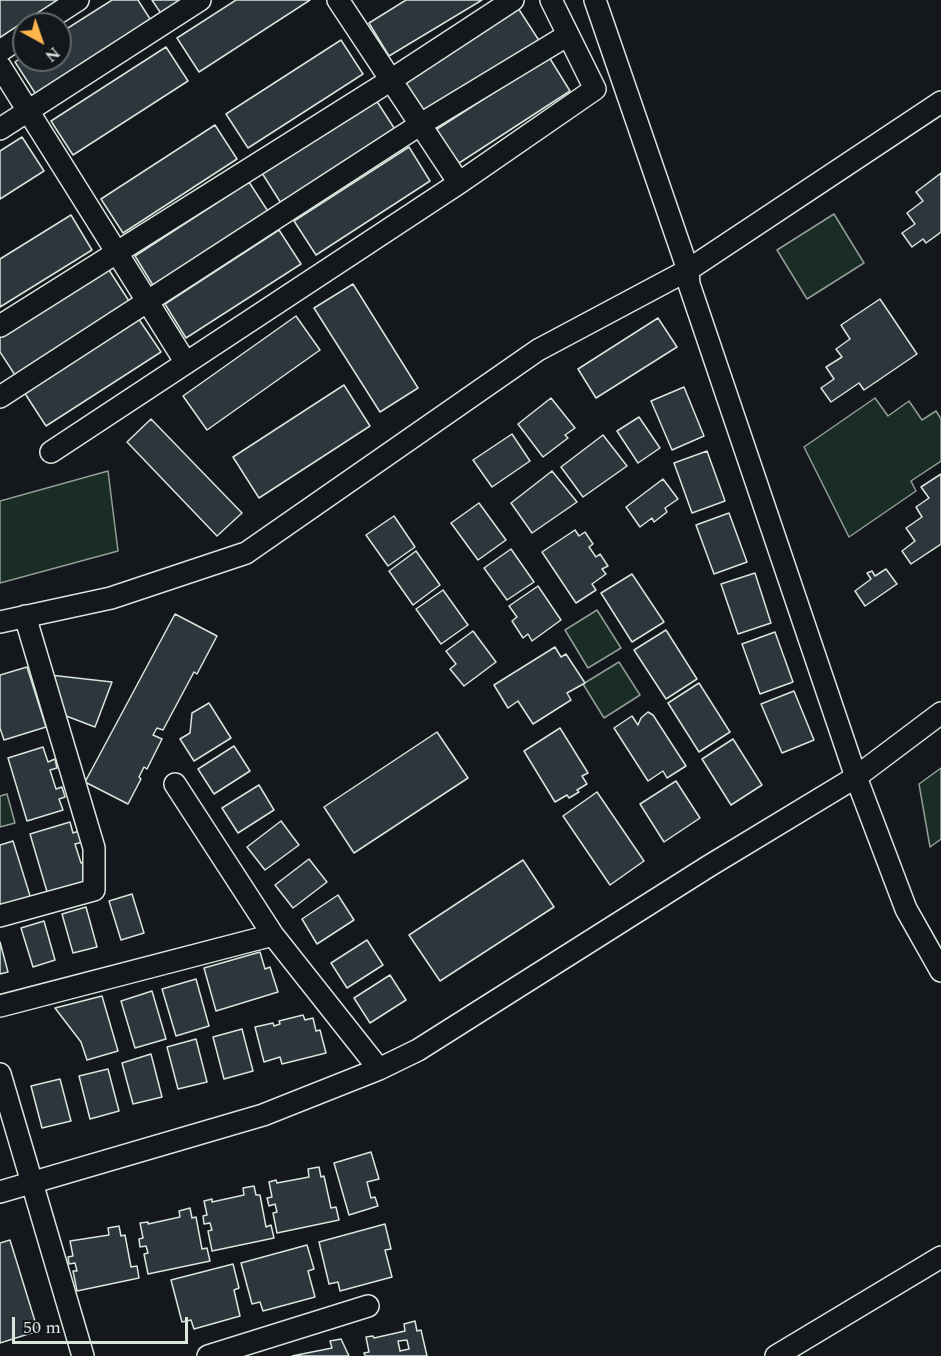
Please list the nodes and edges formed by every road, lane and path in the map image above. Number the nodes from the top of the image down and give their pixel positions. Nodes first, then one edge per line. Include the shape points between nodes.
1 (78, 0) edge
2 (200, 0) edge
3 (339, 0) edge
4 (513, 0) edge
5 (550, 0) edge
6 (595, 0) edge
7 (60, 12) edge
8 (568, 35) junction
9 (0, 66) edge
10 (392, 80) junction
11 (941, 102) edge
12 (28, 111) junction
13 (421, 124) junction
14 (0, 129) edge
15 (459, 183) junction
16 (117, 254) junction
17 (688, 270) junction
18 (148, 303) junction
19 (0, 326) edge
20 (186, 363) junction
21 (0, 397) edge
22 (51, 452) dead end
23 (26, 616) junction
24 (0, 622) edge
25 (941, 713) edge
26 (856, 777) junction
27 (175, 784) dead end
28 (0, 916) edge
29 (273, 935) junction
30 (941, 971) edge
31 (0, 1006) edge
32 (379, 1069) junction
33 (0, 1074) edge
34 (30, 1184) junction
35 (0, 1192) edge
36 (941, 1257) edge
37 (368, 1306) dead end
38 (83, 1356) edge
39 (208, 1356) edge
40 (776, 1356) edge

1 - 7 street
2 - 12 street
3 - 10 street
4 - 10 street
5 - 8 street
6 - 17 street
8 - 13 street
8 - 15 street via 595,89
9 - 12 street
10 - 13 street
10 - 16 street
11 - 17 street
12 - 14 street
12 - 16 street
13 - 15 street
13 - 18 street
15 - 20 street
16 - 18 street
16 - 19 street
17 - 23 street via 538,350 246,553 111,598
17 - 26 street via 689,284
18 - 20 street
18 - 21 street
20 - 22 street
23 - 24 street
23 - 28 street via 94,848 94,890
25 - 26 street
26 - 30 street via 906,909
26 - 32 street via 418,1050
27 - 29 street
29 - 31 street
29 - 32 street
32 - 34 street via 263,1115
33 - 34 street
34 - 35 street
34 - 38 street
36 - 40 street
37 - 39 street

